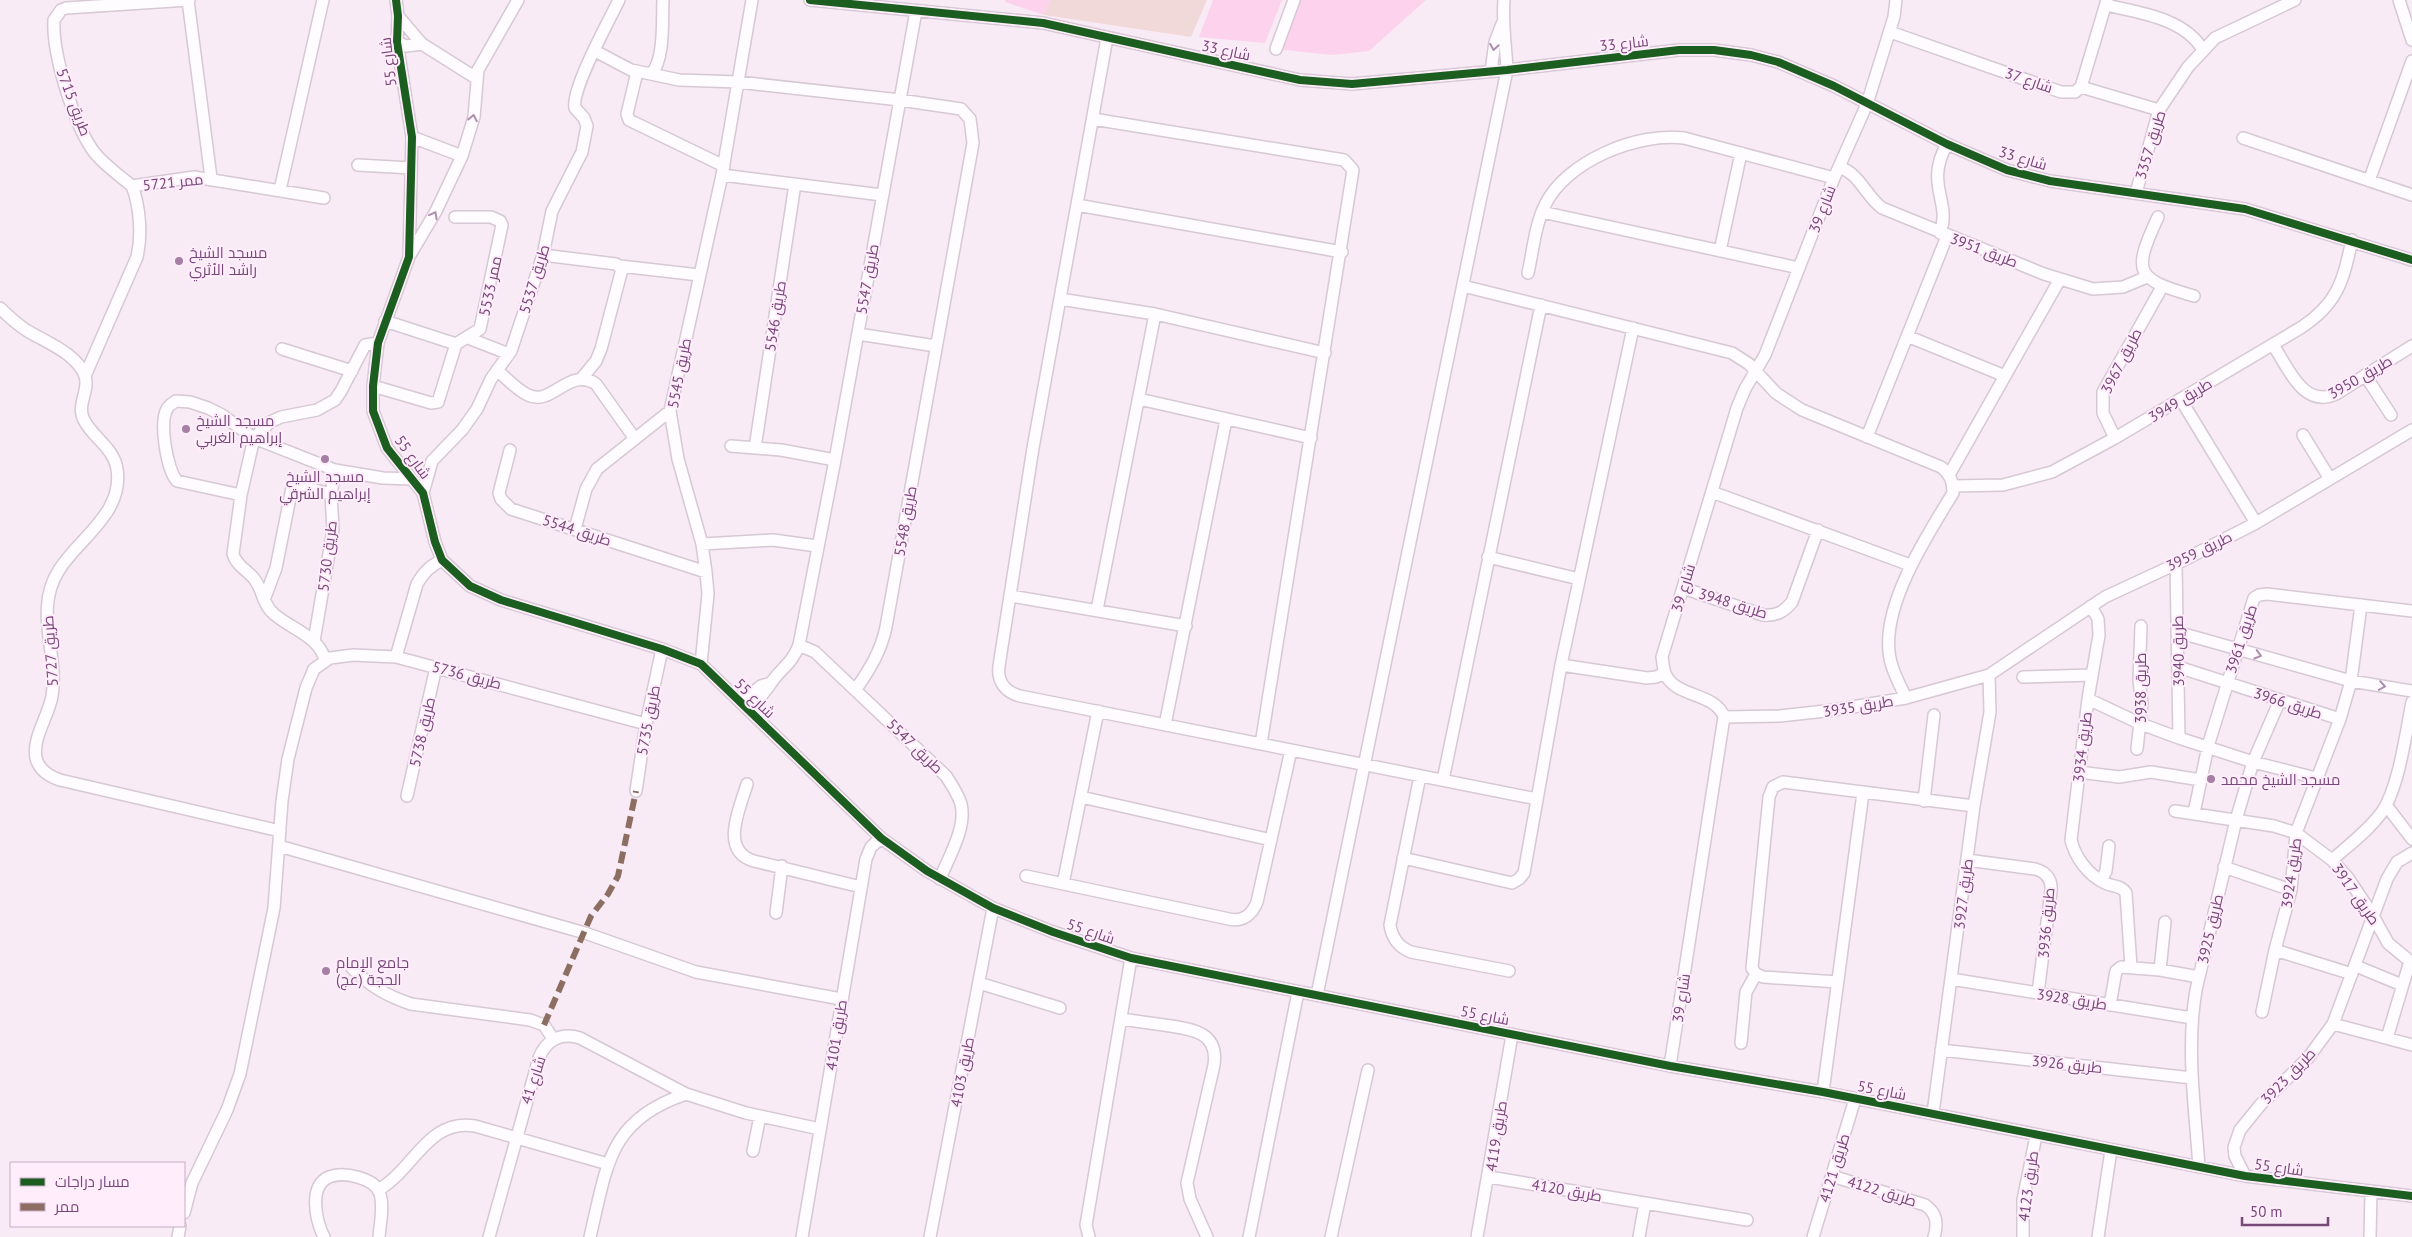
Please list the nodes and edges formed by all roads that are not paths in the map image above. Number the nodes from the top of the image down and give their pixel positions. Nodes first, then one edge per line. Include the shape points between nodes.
1 (188, 0) edge
2 (323, 0) edge
3 (396, 0) edge
4 (518, 0) edge
5 (619, 0) edge
6 (663, 0) edge
7 (752, 0) edge
8 (810, 0) edge
9 (1294, 0) edge
10 (1504, 0) edge
11 (1896, 0) edge
12 (2295, 0) edge
13 (2399, 0) edge
14 (2107, 2) edge
15 (916, 11) junction
16 (398, 16) junction
17 (1502, 24) junction
18 (1890, 32) junction
19 (1107, 38) junction
20 (2412, 40) edge
21 (397, 42) junction
22 (422, 44) junction
23 (1276, 49) dead end
24 (2203, 50) junction
25 (595, 52) junction
26 (2412, 61) edge
27 (1507, 70) junction
28 (1491, 71) junction
29 (637, 72) junction
30 (651, 74) junction
31 (476, 78) junction
32 (738, 82) junction
33 (2081, 87) junction
34 (900, 100) junction
35 (1867, 104) junction
36 (2159, 110) junction
37 (1092, 119) junction
38 (412, 137) junction
39 (2243, 138) dead end
40 (1947, 144) junction
41 (1741, 153) junction
42 (462, 156) junction
43 (358, 165) dead end
44 (1839, 167) junction
45 (411, 168) junction
46 (723, 170) junction
47 (211, 178) junction
48 (1834, 178) junction
49 (2369, 180) junction
50 (795, 184) junction
51 (132, 186) junction
52 (280, 190) junction
53 (2136, 192) junction
54 (882, 195) junction
55 (2412, 195) edge
56 (324, 198) dead end
57 (1077, 205) junction
58 (1542, 212) junction
59 (455, 216) dead end
60 (2158, 217) dead end
61 (1943, 235) junction
62 (2352, 240) junction
63 (1720, 251) junction
64 (1342, 252) junction
65 (543, 255) junction
66 (409, 257) junction
67 (2412, 260) edge
68 (620, 266) junction
69 (1799, 268) junction
70 (1528, 273) dead end
71 (700, 274) junction
72 (2148, 277) junction
73 (2060, 279) junction
74 (1463, 286) junction
75 (2162, 286) junction
76 (2194, 296) dead end
77 (1060, 299) junction
78 (1541, 305) junction
79 (0, 308) edge
80 (1155, 314) junction
81 (385, 321) junction
82 (1633, 328) junction
83 (858, 334) junction
84 (1907, 336) junction
85 (468, 338) junction
86 (378, 343) junction
87 (456, 344) junction
88 (2274, 345) junction
89 (936, 346) junction
90 (2412, 346) edge
91 (282, 349) dead end
92 (1325, 353) junction
93 (509, 354) junction
94 (497, 370) junction
95 (352, 371) junction
96 (1756, 372) junction
97 (2365, 375) junction
98 (85, 376) junction
99 (2005, 376) junction
100 (582, 378) junction
101 (373, 386) junction
102 (1139, 399) junction
103 (2181, 400) junction
104 (670, 411) junction
105 (2391, 415) dead end
106 (1226, 420) junction
107 (2412, 430) edge
108 (2303, 434) dead end
109 (1867, 437) junction
110 (254, 438) junction
111 (1311, 438) junction
112 (2115, 438) junction
113 (635, 439) junction
114 (731, 446) dead end
115 (755, 448) junction
116 (510, 450) dead end
117 (835, 460) junction
118 (335, 470) junction
119 (1948, 476) junction
120 (2330, 479) junction
121 (412, 480) junction
122 (1712, 492) junction
123 (423, 493) junction
124 (331, 494) junction
125 (241, 495) junction
126 (2256, 523) junction
127 (575, 529) junction
128 (1818, 530) junction
129 (702, 544) junction
130 (817, 546) junction
131 (1488, 558) junction
132 (442, 560) junction
133 (2176, 564) junction
134 (1910, 565) junction
135 (706, 572) junction
136 (1578, 579) junction
137 (1683, 588) junction
138 (1010, 596) junction
139 (264, 600) junction
140 (2361, 605) junction
141 (2091, 606) junction
142 (1097, 610) junction
143 (2412, 611) edge
144 (1186, 626) junction
145 (2141, 626) dead end
146 (2177, 632) junction
147 (314, 641) junction
148 (799, 645) junction
149 (662, 649) junction
150 (2237, 649) junction
151 (396, 657) junction
152 (324, 660) junction
153 (701, 664) junction
154 (1561, 665) junction
155 (436, 667) junction
156 (2178, 667) junction
157 (1665, 674) junction
158 (2092, 674) junction
159 (1988, 675) junction
160 (2023, 676) dead end
161 (2351, 681) junction
162 (2227, 683) junction
163 (856, 689) junction
164 (2412, 691) edge
165 (1906, 698) junction
166 (2088, 698) junction
167 (2280, 700) junction
168 (2412, 702) edge
169 (745, 706) junction
170 (1098, 711) junction
171 (1934, 715) dead end
172 (1724, 717) junction
173 (2340, 719) junction
174 (646, 724) junction
175 (2141, 724) junction
176 (1165, 725) junction
177 (2180, 738) junction
178 (1261, 744) junction
179 (2208, 746) junction
180 (2137, 749) dead end
181 (1291, 750) junction
182 (2253, 762) junction
183 (1364, 765) junction
184 (2079, 772) junction
185 (1420, 776) junction
186 (2316, 778) junction
187 (1443, 780) junction
188 (2201, 780) junction
189 (747, 784) dead end
190 (636, 792) dead end
191 (1863, 793) junction
192 (407, 796) dead end
193 (1081, 797) junction
194 (1537, 799) junction
195 (1924, 801) junction
196 (2386, 805) junction
197 (1974, 806) junction
198 (2175, 811) dead end
199 (2194, 813) junction
200 (2236, 820) junction
201 (280, 831) junction
202 (2296, 833) junction
203 (881, 838) junction
204 (1271, 840) junction
205 (2412, 840) edge
206 (279, 846) junction
207 (2108, 846) dead end
208 (2412, 853) edge
209 (1403, 858) junction
210 (1967, 860) junction
211 (2332, 860) junction
212 (782, 866) junction
213 (2224, 867) junction
214 (1026, 876) dead end
215 (940, 880) junction
216 (2101, 881) junction
217 (1063, 884) junction
218 (861, 886) junction
219 (2291, 890) junction
220 (993, 908) junction
221 (776, 913) dead end
222 (2372, 914) junction
223 (2165, 922) dead end
224 (2275, 950) junction
225 (1131, 958) junction
226 (2411, 962) edge
227 (2131, 967) junction
228 (352, 968) dead end
229 (2160, 970) junction
230 (2354, 970) junction
231 (1509, 971) dead end
232 (1756, 974) junction
233 (2199, 977) junction
234 (1952, 979) junction
235 (1838, 982) junction
236 (979, 983) junction
237 (2402, 985) junction
238 (1298, 992) junction
239 (2038, 993) junction
240 (1317, 995) junction
241 (841, 999) junction
242 (2110, 1005) junction
243 (1060, 1008) dead end
244 (2262, 1012) dead end
245 (2192, 1018) junction
246 (1121, 1019) junction
247 (2333, 1024) junction
248 (1512, 1034) junction
249 (2387, 1038) junction
250 (553, 1039) junction
251 (1741, 1043) dead end
252 (2412, 1045) edge
253 (1942, 1050) junction
254 (1670, 1066) junction
255 (1368, 1070) dead end
256 (2192, 1078) junction
257 (1823, 1092) junction
258 (686, 1094) junction
259 (1855, 1099) junction
260 (1933, 1114) junction
261 (760, 1116) junction
262 (820, 1129) junction
263 (2036, 1136) junction
264 (516, 1137) junction
265 (2111, 1150) junction
266 (753, 1151) dead end
267 (608, 1164) junction
268 (2199, 1167) junction
269 (1832, 1176) junction
270 (2244, 1176) junction
271 (1489, 1177) junction
272 (378, 1190) junction
273 (2371, 1192) junction
274 (2412, 1196) edge
275 (1645, 1203) junction
276 (185, 1209) edge
277 (1747, 1220) dead end
278 (324, 1237) edge
279 (379, 1237) edge
280 (490, 1237) edge
281 (590, 1237) edge
282 (802, 1237) edge
283 (930, 1237) edge
284 (1088, 1237) edge
285 (1207, 1237) edge
286 (1249, 1237) edge
287 (1331, 1237) edge
288 (1477, 1237) edge
289 (1639, 1237) edge
290 (1813, 1237) edge
291 (1934, 1237) edge
292 (2023, 1237) edge
293 (2098, 1237) edge
294 (2370, 1237) edge

1 - 47 street, طريق 5715
1 - 51 street, طريق 5715 via 66,8 54,20 62,78 93,150 101,161
2 - 52 street
3 - 16 street, شارع 55
4 - 31 street
5 - 25 street, طريق 5537
6 - 30 street via 660,54 656,70
7 - 32 street, طريق 5545
8 - 15 street, شارع 33
9 - 23 street
10 - 17 street
11 - 18 street, شارع 39
12 - 24 street, طريق 3357 via 2215,38
13 - 20 street
14 - 24 street via 2179,26
14 - 33 street
15 - 19 street, شارع 33 via 1027,21
15 - 34 street, طريق 5547
16 - 21 street, شارع 55
16 - 22 street
17 - 27 street via 1506,35
17 -> 28 street via 1495,42
18 - 33 street, شارع 37 via 2061,92 2075,92
18 - 35 street, شارع 39
19 - 28 street, شارع 33 via 1330,84
19 - 37 street
21 - 22 street via 406,46
21 - 38 street, شارع 55
22 - 31 street
24 - 36 street, طريق 3357
25 - 29 street
25 - 65 street, طريق 5537 via 574,105 587,126 582,152 552,211
26 - 49 street
27 - 28 street, شارع 33
27 - 35 street, شارع 33 via 1679,50 1714,50 1778,62
27 - 74 street
29 - 30 street
29 - 46 street via 627,114 629,120
30 - 32 street via 679,80
42 -> 31 street via 474,116
32 - 34 street
32 - 46 street, طريق 5545
33 - 36 street
34 - 54 street, طريق 5547
34 - 89 street, طريق 5548 via 961,110 970,119 973,143
35 - 40 street, شارع 33
35 - 44 street, شارع 39
36 - 53 street, طريق 3357
37 - 57 street
37 - 64 street via 1344,160 1352,166 1354,174
38 - 42 street
38 - 45 street, شارع 55
39 - 49 street
40 - 53 street, شارع 33 via 2007,170 2050,181
40 - 61 street via 1936,174
41 - 48 street
41 - 58 street via 1684,138 1664,136 1644,140 1594,159 1575,170 1552,194
41 - 63 street
66 -> 42 street via 436,211
43 - 45 street
44 - 48 street, شارع 39
44 - 61 street, طريق 3951 via 1856,177 1882,208
45 - 66 street, شارع 55
46 - 50 street
46 - 71 street, طريق 5545
47 - 51 street, ممر 5721 via 194,177
47 - 52 street, ممر 5721
48 - 69 street, شارع 39
49 - 55 street
50 - 54 street
50 - 115 street, طريق 5546
51 - 98 street, ممر 5721 via 136,198 137,257
52 - 56 street, ممر 5721
53 - 62 street, شارع 33 via 2245,209
54 - 83 street, طريق 5547
57 - 64 street
57 - 77 street
58 - 63 street
58 - 70 street
59 - 85 street, ممر 5533 via 491,217 502,225 482,323
60 - 72 street via 2142,252
61 - 73 street, طريق 3951
61 - 84 street
62 - 67 street, شارع 33
62 - 88 street, طريق 3949 via 2345,274 2336,295 2312,321
63 - 69 street
64 - 92 street
65 - 68 street
65 - 93 street, طريق 5537
66 - 81 street, شارع 55
68 - 71 street
68 - 100 street via 622,271 601,349
69 - 96 street, شارع 39
71 - 104 street, طريق 5545
72 - 73 street, طريق 3951 via 2103,289
72 - 75 street
73 - 99 street
74 - 78 street, طريق 3949
74 - 183 street
75 - 76 street
75 - 112 street, طريق 3967 via 2103,392 2103,413
77 - 80 street
77 - 138 street
78 - 82 street, طريق 3949
78 - 131 street
79 - 98 street via 18,324 72,358
80 - 92 street
80 - 102 street
81 - 86 street, شارع 55
81 - 87 street
82 - 96 street, طريق 3949 via 1722,350 1740,358
82 - 136 street
83 - 89 street
83 - 117 street, طريق 5547
84 - 99 street
84 - 109 street
85 - 87 street, ممر 5533
85 - 93 street
86 - 95 street via 365,345
86 - 101 street, شارع 55
87 - 101 street via 438,402 430,404
88 - 97 street, طريق 3950 via 2302,390 2314,397 2329,397
88 - 103 street, طريق 3949
89 - 163 street, طريق 5548 via 882,645 872,667
90 - 97 street, طريق 3950
91 - 95 street
92 - 111 street
93 - 94 street, طريق 5537
94 - 100 street via 527,395 535,397
94 - 123 street, طريق 5537 via 462,430 432,461
95 - 110 street via 342,392 326,406 281,417 261,429
96 - 109 street, طريق 3949 via 1788,402
96 - 122 street, شارع 39 via 1737,408
97 - 105 street
98 - 201 street, طريق 5727 via 81,413 114,458 116,493 109,511 69,556 50,588 47,625 54,680 38,743 38,764 43,771 60,780
99 - 119 street
100 - 113 street via 596,384
101 - 121 street, شارع 55 via 373,411 379,430 399,465
102 - 106 street
102 - 142 street
103 - 112 street, طريق 3949
103 - 126 street
104 - 113 street
104 - 129 street, طريق 5545 via 678,459
106 - 111 street
106 - 144 street
107 - 120 street, طريق 3959
108 - 120 street
109 - 119 street, طريق 3949
110 - 118 street
110 - 125 street
110 - 125 street via 208,408 176,401 167,409 164,424 171,475 177,481
111 - 178 street
112 - 119 street, طريق 3949 via 2052,472 2036,477 1995,485
113 - 127 street via 606,461 591,478
114 - 115 street
115 - 117 street
116 - 127 street, طريق 5544 via 499,493 505,505
117 - 130 street, طريق 5547
118 - 121 street
118 - 124 street, طريق 5730
119 - 134 street via 1953,492
120 - 126 street, طريق 3959
121 - 123 street, شارع 55
122 - 128 street
122 - 137 street, شارع 39
123 - 132 street, شارع 55 via 434,542
124 - 139 street via 292,488 276,568
124 - 147 street, طريق 5730 via 333,530
125 - 139 street via 233,554 236,563 259,586
126 - 133 street, طريق 3959
127 - 135 street, طريق 5544
128 - 134 street
128 - 137 street, طريق 3948 via 1792,602 1780,613 1763,615
129 - 130 street via 773,540
129 - 135 street, طريق 5545
130 - 148 street, طريق 5547
131 - 136 street
131 - 187 street
132 - 149 street, شارع 55 via 470,586 501,600
132 - 151 street via 423,573
133 - 141 street, طريق 3959 via 2128,584
133 - 146 street, طريق 3940
134 - 165 street via 1888,638 1892,666
135 - 153 street, طريق 5545 via 708,594
136 - 154 street
137 - 157 street, شارع 39 via 1662,657
138 - 142 street
138 - 170 street via 998,671 1004,686 1020,696
139 - 147 street via 274,614
140 - 143 street, طريق 3961
140 - 150 street, طريق 3961 via 2259,595 2254,598
140 - 161 street, طريق 3924
141 - 158 street, طريق 3934 via 2099,624
141 - 159 street, طريق 3959
142 - 144 street
144 - 176 street
145 - 175 street, طريق 3938
146 - 150 street
146 - 156 street, طريق 3940
147 - 152 street via 323,652
148 - 163 street, طريق 5547 via 811,649
148 - 169 street, طريق 5547 via 787,667 771,683 761,686
149 - 153 street, شارع 55
149 - 174 street, طريق 5735
150 -> 161 street
150 - 162 street, طريق 3961
151 - 152 street, طريق 5736 via 353,655
151 - 155 street, طريق 5736
152 - 201 street via 314,669 306,688 288,759
153 - 169 street, شارع 55
154 - 157 street via 1647,678
154 - 194 street
155 - 174 street, طريق 5736
155 - 192 street, طريق 5738
156 - 162 street, طريق 3966
156 - 177 street, طريق 3940
157 - 172 street via 1672,684 1717,705
158 - 160 street
158 - 166 street, طريق 3934
159 - 165 street, طريق 3935
159 - 197 street, طريق 3927 via 1990,712
161 -> 164 street
161 - 173 street, طريق 3924
162 - 167 street, طريق 3966
162 - 179 street, طريق 3961
163 - 215 street, طريق 5547 via 946,776 956,792 962,806 961,823
165 - 172 street, طريق 3935 via 1807,713
166 - 175 street
166 - 184 street, طريق 3934
167 - 173 street, طريق 3966
167 - 182 street, طريق 3925
168 - 196 street via 2400,762
169 - 203 street, شارع 55
170 - 176 street
170 - 193 street
171 - 195 street
172 - 254 street, شارع 39
173 - 186 street, طريق 3924
174 - 190 street, طريق 5735
175 - 177 street
175 - 180 street, طريق 3938
176 - 178 street
177 - 179 street
178 - 181 street
179 - 182 street
179 - 188 street, طريق 3961
181 - 183 street
181 - 204 street
182 - 186 street
182 - 200 street, طريق 3925
183 - 185 street
183 - 240 street
184 - 188 street via 2119,777 2151,772
184 - 216 street, طريق 3934 via 2071,840 2077,857
185 - 187 street
185 - 209 street
186 - 202 street, طريق 3924
187 - 194 street
188 - 199 street, طريق 3961
189 - 212 street via 733,836 736,848 748,859
191 - 195 street
191 - 232 street via 1783,782 1771,790 1751,961
191 - 235 street
193 - 204 street
193 - 217 street
194 - 209 street via 1524,873 1512,883
195 - 197 street
196 - 205 street
196 - 211 street via 2364,832
197 - 210 street, طريق 3927
198 - 199 street, طريق 3917
199 - 200 street, طريق 3917
200 - 202 street, طريق 3917
200 - 213 street, طريق 3925
201 - 206 street
202 - 211 street, طريق 3917
202 - 219 street, طريق 3924
203 - 215 street, شارع 55
203 - 218 street, طريق 4101 via 868,853
204 - 217 street via 1255,908 1238,920
206 - 241 street via 584,933 696,972
206 - 276 street via 274,908 240,1074 218,1132 192,1183
207 - 216 street via 2106,871
208 - 222 street, طريق 3923 via 2398,862
209 - 231 street via 1390,925 1392,936 1400,946 1411,952
210 - 234 street, طريق 3927
210 - 239 street, طريق 3936 via 2036,869 2048,876 2051,891
211 - 222 street, طريق 3917
212 - 218 street
212 - 221 street
213 - 219 street
213 - 233 street, طريق 3925
214 - 217 street
215 - 220 street, شارع 55
216 - 227 street via 2121,887 2126,892
218 - 241 street, طريق 4101
219 - 224 street, طريق 3924
220 - 225 street, شارع 55
220 - 236 street, طريق 4103
222 - 226 street, طريق 3917 via 2388,943
222 - 230 street, طريق 3923
223 - 229 street
224 - 230 street
224 - 244 street, طريق 3924
225 - 238 street, شارع 55
225 - 246 street
226 - 237 street
227 - 229 street
227 - 242 street via 2121,967 2116,971
228 - 250 street via 364,981 394,998 425,1006 530,1020 544,1025
229 - 233 street
230 - 237 street
230 - 247 street, طريق 3923
232 - 235 street via 1767,978
232 - 251 street via 1746,992
233 - 245 street, طريق 3925
234 - 239 street, طريق 3928
234 - 253 street, طريق 3927
235 - 257 street
236 - 243 street
236 - 283 street, طريق 4103
237 - 249 street
238 - 240 street, شارع 55
238 - 286 street
239 - 242 street, طريق 3928
240 - 248 street, شارع 55
241 - 262 street, طريق 4101
242 - 245 street, طريق 3928
245 - 256 street, طريق 3925
246 - 284 street via 1086,1225
246 - 285 street via 1192,1029 1204,1035 1212,1046 1214,1065 1187,1183 1190,1199
247 - 249 street
247 - 270 street, طريق 3923 via 2296,1072 2244,1122 2234,1147
248 - 254 street, شارع 55
248 - 271 street, طريق 4119
249 - 252 street
250 - 258 street, شارع 41 via 565,1036 580,1038
250 - 264 street, شارع 41 via 542,1052
253 - 256 street, طريق 3926
253 - 260 street, طريق 3927
254 - 257 street, شارع 55
255 - 287 street
256 - 268 street, طريق 3925
257 - 259 street, شارع 55
258 - 261 street, شارع 41
258 - 267 street via 662,1102 634,1122 616,1145
259 - 260 street, شارع 55
259 - 269 street, طريق 4121
260 - 263 street, شارع 55
261 - 262 street, شارع 41
261 - 266 street
262 - 282 street, طريق 4101
263 - 265 street, شارع 55
263 - 292 street, طريق 4123 via 2023,1200
264 - 267 street
264 - 272 street via 467,1124 443,1129 394,1180
264 - 280 street, شارع 41
265 - 268 street, شارع 55
265 - 293 street
267 - 281 street
268 - 270 street, شارع 55
269 - 290 street, طريق 4121
269 - 291 street, طريق 4122 via 1925,1205 1936,1217
270 - 273 street, شارع 55
271 - 275 street, طريق 4120
271 - 288 street, طريق 4119
272 - 278 street via 363,1178 336,1175 324,1180 318,1190 316,1215
272 - 279 street via 381,1200
273 - 274 street, شارع 55
273 - 294 street
275 - 277 street, طريق 4120
275 - 289 street

